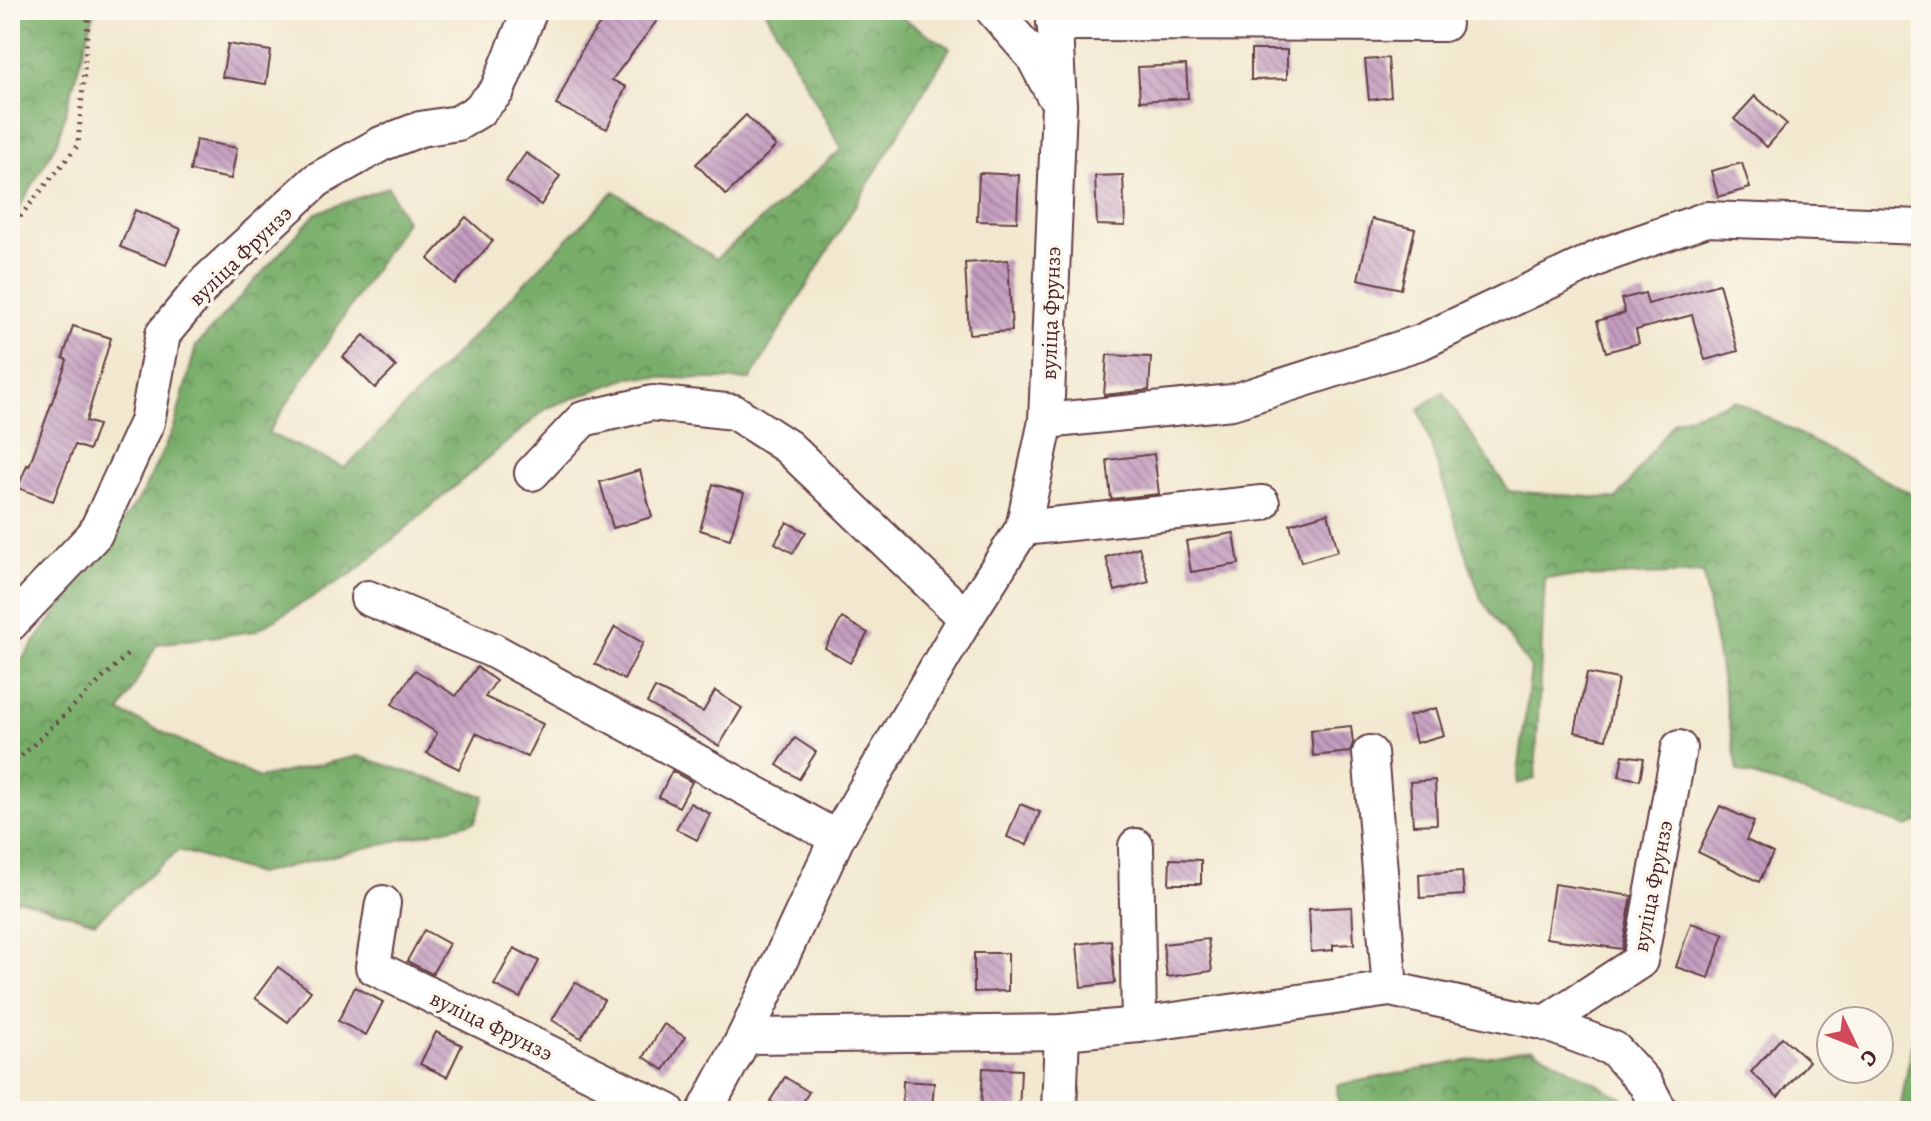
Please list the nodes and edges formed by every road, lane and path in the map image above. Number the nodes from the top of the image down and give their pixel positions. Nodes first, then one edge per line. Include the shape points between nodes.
1 (89, 10) edge
2 (530, 10) edge
3 (993, 10) edge
4 (1054, 16) edge
5 (1444, 24) dead end
6 (1059, 105) junction
7 (1921, 227) edge
8 (10, 229) edge
9 (1046, 421) junction
10 (532, 473) dead end
11 (1262, 503) dead end
12 (1023, 528) junction
13 (368, 598) dead end
14 (966, 618) junction
15 (10, 624) edge
16 (128, 654) dead end
17 (1679, 748) dead end
18 (1370, 753) dead end
19 (10, 767) edge
20 (837, 838) junction
21 (1136, 846) dead end
22 (383, 903) dead end
23 (1390, 989) junction
24 (1545, 1023) junction
25 (1139, 1025) junction
26 (1062, 1032) junction
27 (745, 1036) junction
28 (668, 1111) edge
29 (705, 1111) edge
30 (1059, 1111) edge
31 (1660, 1111) edge

1 - 8 path via 78,145
2 - 15 street, вуліца Фрунзэ via 497,91 478,111 458,123 420,129 381,144 317,180 207,281 163,334 147,422 95,534
3 - 6 street via 1033,56
4 - 5 street
4 - 6 street, вуліца Фрунзэ
6 - 9 street, вуліца Фрунзэ
7 - 9 street via 1707,219 1607,254 1421,342 1232,402
9 - 12 street, вуліца Фрунзэ
10 - 14 street via 583,419 652,403 734,412 788,447
11 - 12 street
12 - 14 street, вуліца Фрунзэ
13 - 20 street via 492,650
14 - 20 street, вуліца Фрунзэ
16 - 19 path
17 - 24 street, вуліца Фрунзэ via 1640,961
18 - 23 street
20 - 27 street, вуліца Фрунзэ
21 - 25 street
22 - 28 street, вуліца Фрунзэ via 373,967
23 - 24 street
23 - 25 street
24 - 31 street via 1614,1049 1645,1083
25 - 26 street
26 - 27 street
26 - 30 street
27 - 29 street, вуліца Фрунзэ

